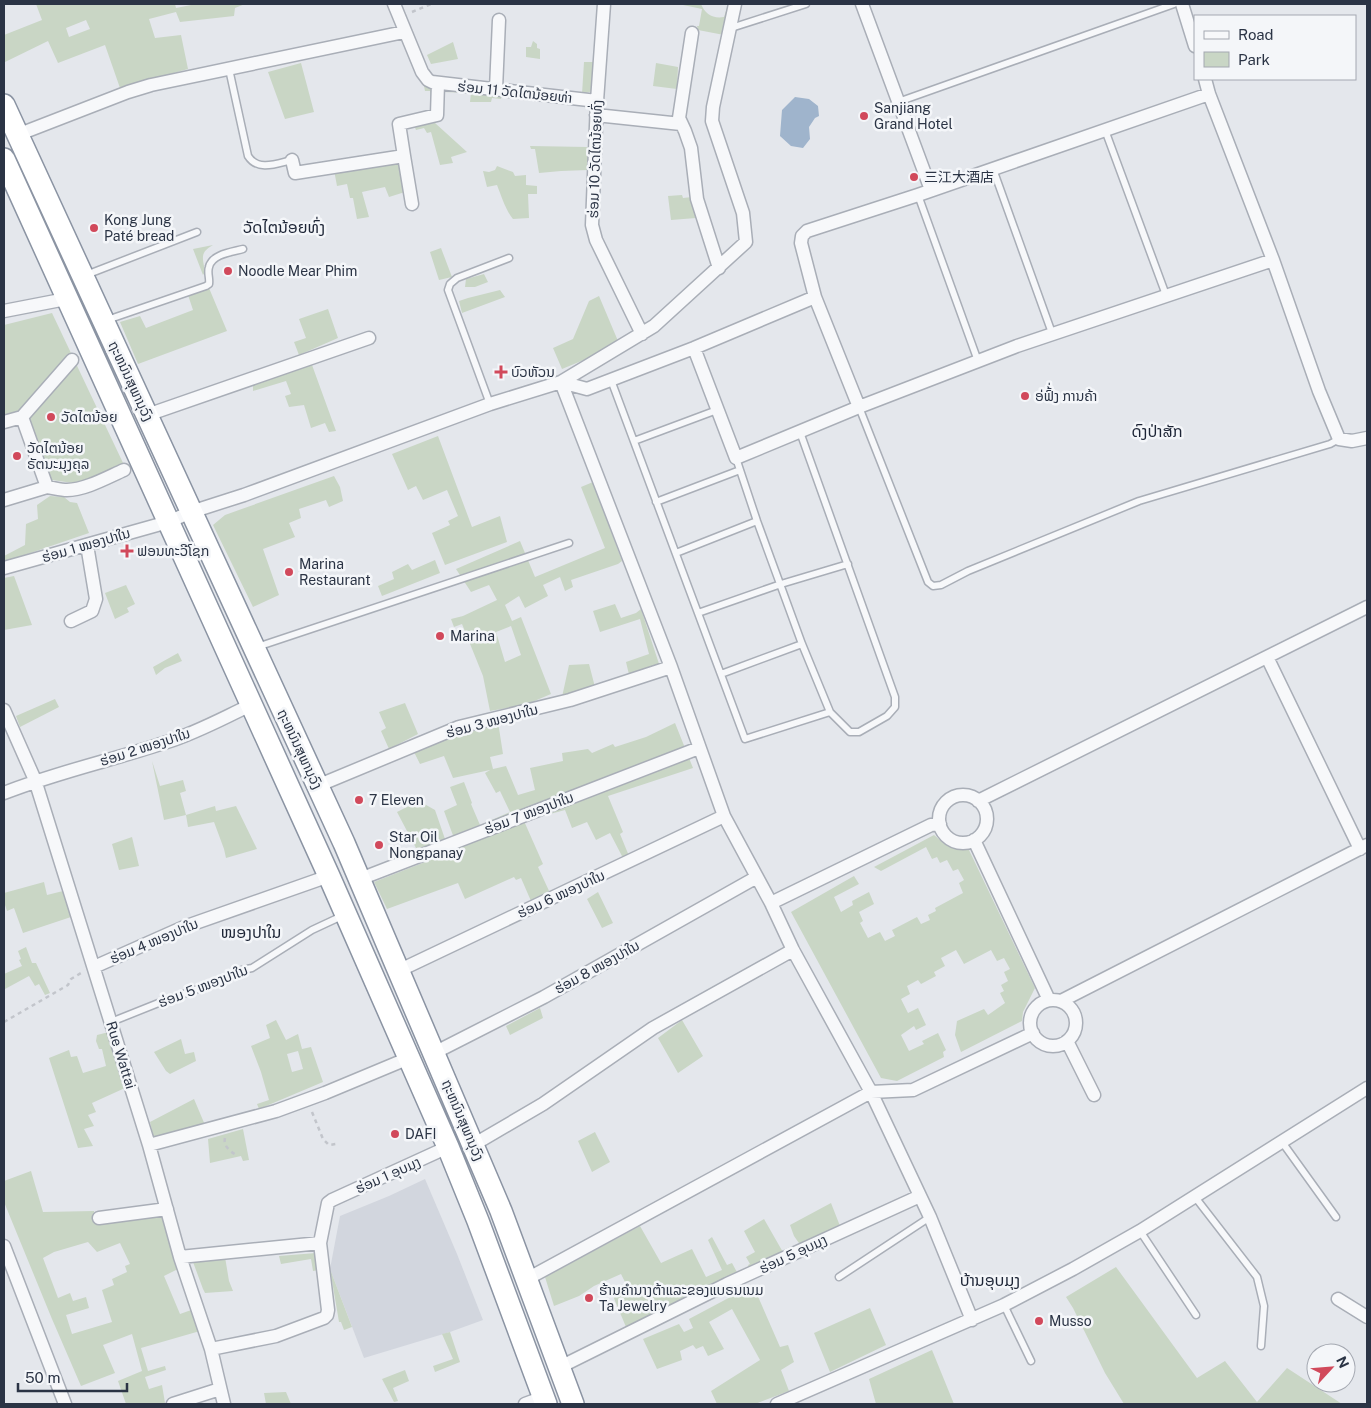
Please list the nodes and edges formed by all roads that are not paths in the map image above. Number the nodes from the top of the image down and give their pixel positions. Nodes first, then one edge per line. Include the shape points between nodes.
1 (394, 4) edge
2 (604, 4) edge
3 (736, 4) edge
4 (806, 4) edge
5 (862, 4) edge
6 (1174, 4) edge
7 (1182, 4) edge
8 (498, 20) dead end
9 (729, 29) junction
10 (404, 32) junction
11 (692, 33) dead end
12 (1194, 43) edge
13 (229, 69) junction
14 (1205, 80) edge
15 (435, 83) junction
16 (496, 90) junction
17 (1209, 94) junction
18 (597, 101) junction
19 (898, 102) junction
20 (4, 105) edge
21 (596, 114) junction
22 (681, 124) junction
23 (1105, 130) junction
24 (17, 135) junction
25 (404, 156) junction
26 (4, 160) edge
27 (292, 160) joint
28 (993, 169) junction
29 (930, 190) junction
30 (918, 195) junction
31 (412, 204) dead end
32 (197, 232) dead end
33 (243, 249) dead end
34 (509, 258) dead end
35 (1273, 260) junction
36 (719, 268) junction
37 (83, 276) junction
38 (1166, 295) junction
39 (815, 297) junction
40 (66, 298) junction
41 (4, 311) edge
42 (103, 321) junction
43 (1052, 333) junction
44 (642, 334) junction
45 (369, 338) dead end
46 (694, 348) junction
47 (72, 360) dead end
48 (978, 361) junction
49 (611, 380) junction
50 (561, 382) junction
51 (490, 404) junction
52 (859, 407) junction
53 (717, 410) junction
54 (147, 416) junction
55 (22, 417) junction
56 (4, 422) edge
57 (800, 432) junction
58 (1367, 438) edge
59 (1339, 439) junction
60 (634, 441) junction
61 (738, 464) junction
62 (124, 470) dead end
63 (47, 487) junction
64 (4, 500) edge
65 (656, 502) junction
66 (191, 512) junction
67 (757, 521) junction
68 (168, 522) junction
69 (569, 543) dead end
70 (87, 545) junction
71 (676, 553) junction
72 (848, 564) junction
73 (4, 568) edge
74 (781, 584) junction
75 (1367, 607) edge
76 (698, 613) junction
77 (71, 621) dead end
78 (802, 644) junction
79 (254, 648) junction
80 (1267, 657) junction
81 (671, 668) junction
82 (721, 674) junction
83 (250, 705) junction
84 (4, 710) edge
85 (830, 712) junction
86 (699, 748) junction
87 (35, 780) junction
88 (317, 786) junction
89 (4, 793) edge
90 (978, 801) junction
91 (724, 816) junction
92 (940, 824) junction
93 (974, 840) junction
94 (1363, 847) edge
95 (329, 876) junction
96 (757, 876) junction
97 (360, 879) junction
98 (771, 903) junction
99 (346, 914) junction
100 (793, 950) junction
101 (94, 967) junction
102 (398, 971) junction
103 (1055, 1001) junction
104 (111, 1022) junction
105 (1033, 1033) junction
106 (1067, 1041) junction
107 (434, 1053) junction
108 (408, 1058) junction
109 (1367, 1088) edge
110 (871, 1092) junction
111 (1094, 1096) dead end
112 (1282, 1142) junction
113 (149, 1145) junction
114 (473, 1145) junction
115 (448, 1147) junction
116 (920, 1196) junction
117 (1195, 1197) junction
118 (167, 1209) junction
119 (930, 1217) junction
120 (1336, 1217) dead end
121 (99, 1218) dead end
122 (1140, 1231) junction
123 (320, 1243) junction
124 (4, 1246) edge
125 (180, 1256) junction
126 (839, 1277) dead end
127 (527, 1279) junction
128 (1338, 1299) dead end
129 (1004, 1305) junction
130 (1196, 1315) dead end
131 (1367, 1317) edge
132 (972, 1320) junction
133 (1261, 1346) dead end
134 (211, 1349) junction
135 (1031, 1361) dead end
136 (560, 1367) junction
137 (220, 1389) junction
138 (538, 1402) edge
139 (65, 1404) edge
140 (173, 1404) edge
141 (224, 1404) edge
142 (573, 1404) edge
143 (777, 1404) edge

1 - 10 street
2 - 18 street, ຮ່ອມ 10 ວັດໄຕນ້ອຍທົ່ງ
3 - 9 street
4 - 9 lane
5 - 19 street
6 - 19 lane
7 - 12 street
8 - 16 street
9 - 36 street, ຮ່ອມ 1 ໜອງປາໃນ via 712,121 743,213 746,242
10 - 13 street
10 - 15 street via 422,72
11 - 22 street via 679,118
13 - 24 street via 128,92
13 - 27 lane via 250,160 263,166
14 - 17 street
15 - 16 street, ຮ່ອມ 11 ວັດໄຕນ້ອຍທ່າ
15 - 25 street via 437,115 398,124
16 - 18 street, ຮ່ອມ 11 ວັດໄຕນ້ອຍທ່າ
17 - 23 street
17 - 35 street
18 - 21 street, ຮ່ອມ 10 ວັດໄຕນ້ອຍທົ່ງ
19 - 29 street
20 - 24 highway, ຖະຫນົນສຸພານຸວົງ
21 - 22 street
21 - 44 street, ຮ່ອມ 10 ວັດໄຕນ້ອຍທົ່ງ via 593,232
22 - 36 street via 692,155 697,199
23 - 28 street
23 - 38 lane
24 - 37 highway, ຖະຫນົນສຸພານຸວົງ
25 - 27 street via 295,173
25 - 31 street
26 - 40 highway, ຖະຫນົນສຸພານຸວົງ
28 - 29 street
28 - 43 lane
29 - 30 street
30 - 39 street via 807,231 801,243
30 - 48 lane
32 - 37 lane
33 - 42 lane via 213,260 209,265 210,280 206,286
34 - 51 lane via 457,278 448,290
35 - 38 street
35 - 59 street
36 - 44 street, ຮ່ອມ 1 ໜອງປາໃນ
37 - 42 highway, ຖະຫນົນສຸພານຸວົງ
38 - 43 street
39 - 46 street
39 - 52 street
40 - 41 street
40 - 68 highway, ຖະຫນົນສຸພານຸວົງ
42 - 54 highway, ຖະຫນົນສຸພານຸວົງ
43 - 48 street
44 - 50 street, ຮ່ອມ 1 ໜອງປາໃນ
45 - 54 street
46 - 49 street
46 - 53 street
47 - 55 street
48 - 52 street
49 - 50 street via 587,389
49 - 60 lane
50 - 51 street, ຮ່ອມ 1 ໜອງປາໃນ
50 - 81 street
51 - 66 street, ຮ່ອມ 1 ໜອງປາໃນ
52 - 57 street
52 - 59 lane via 928,582 933,586 1139,501
53 - 60 lane
53 - 61 street
54 - 66 highway, ຖະຫນົນສຸພານຸວົງ
55 - 56 street
55 - 63 street
57 - 61 street
57 - 72 lane
58 - 59 street
60 - 65 lane
61 - 65 lane
61 - 67 lane
62 - 63 street via 78,488
63 - 64 street
65 - 71 lane
66 - 68 street, ຮ່ອມ 1 ໜອງປາໃນ
66 - 79 highway, ຖະຫນົນສຸພານຸວົງ
67 - 71 lane
67 - 74 lane
68 - 70 street, ຮ່ອມ 1 ໜອງປາໃນ
68 - 83 highway, ຖະຫນົນສຸພານຸວົງ
69 - 79 lane
70 - 73 street, ຮ່ອມ 1 ໜອງປາໃນ
70 - 77 street via 96,598 92,611
71 - 76 lane
72 - 74 lane
72 - 85 lane via 895,697 895,707 887,716 858,732 850,732
74 - 76 lane
74 - 78 lane
75 - 80 street
76 - 82 lane
78 - 82 lane
78 - 85 lane
79 - 88 highway, ຖະຫນົນສຸພານຸວົງ
80 - 90 street
80 - 94 street
81 - 86 street
81 - 88 street, ຮ່ອມ 3 ໜອງປາໃນ via 570,700 459,727
82 - 85 lane via 745,739
83 - 87 street, ຮ່ອມ 2 ໜອງປາໃນ via 169,742
83 - 95 highway, ຖະຫນົນສຸພານຸວົງ
84 - 87 street, Rue Wattai
86 - 91 street
86 - 97 street, ຮ່ອມ 7 ໜອງປາໃນ
87 - 89 street, ຮ່ອມ 2 ໜອງປາໃນ
87 - 101 street, Rue Wattai
88 - 97 highway, ຖະຫນົນສຸພານຸວົງ
90 - 92 street via 964,795 949,800 940,812
90 - 93 street via 987,822 980,836
91 - 96 street
91 - 102 street, ຮ່ອມ 6 ໜອງປາໃນ
92 - 93 street via 951,840 966,843
92 - 98 street via 931,825
93 - 103 street
94 - 103 street
95 - 99 highway, ຖະຫນົນສຸພານຸວົງ
95 - 101 street, ຮ່ອມ 4 ໜອງປາໃນ via 184,927
96 - 98 street
96 - 107 street, ຮ່ອມ 8 ໜອງປາໃນ via 544,997
97 - 102 highway, ຖະຫນົນສຸພານຸວົງ
98 - 100 street
99 - 104 lane, ຮ່ອມ 5 ໜອງປາໃນ via 312,930 252,968
99 - 108 highway, ຖະຫນົນສຸພານຸວົງ
100 - 110 street
100 - 114 street via 653,1028 543,1104
101 - 104 street, Rue Wattai
102 - 107 highway, ຖະຫນົນສຸພານຸວົງ
103 - 105 street via 1039,1005 1034,1010 1030,1026
103 - 106 street via 1068,1005 1076,1018 1074,1032
104 - 113 street, Rue Wattai
105 - 106 street via 1050,1046
105 - 110 street via 913,1090
106 - 111 street
107 - 114 highway, ຖະຫນົນສຸພານຸວົງ
108 - 113 street via 276,1111
108 - 115 highway, ຖະຫນົນສຸພານຸວົງ
109 - 112 street
110 - 116 street
110 - 127 street
112 - 117 street
112 - 120 lane
113 - 118 street, Rue Wattai
114 - 127 highway, ຖະຫນົນສຸພານຸວົງ
115 - 123 street, ຮ່ອມ 1 ອຸບມຸງ via 332,1200 328,1203
115 - 138 highway, ຖະຫນົນສຸພານຸວົງ via 478,1221
116 - 119 street
116 - 136 street, ຮ່ອມ 5 ອຸບມຸງ via 727,1284
117 - 122 street
117 - 133 lane via 1257,1277 1264,1306
118 - 121 street
118 - 125 street, Rue Wattai
119 - 126 lane
119 - 132 street
122 - 129 street
122 - 130 lane
123 - 125 street
123 - 134 street via 328,1315 276,1336
124 - 139 street
125 - 134 street, Rue Wattai
127 - 136 highway, ຖະຫນົນສຸພານຸວົງ
128 - 131 street
129 - 132 street
129 - 135 lane
132 - 143 street
134 - 137 street, Rue Wattai
136 - 142 highway, ຖະຫນົນສຸພານຸວົງ
137 - 140 street
137 - 141 street, Rue Wattai

